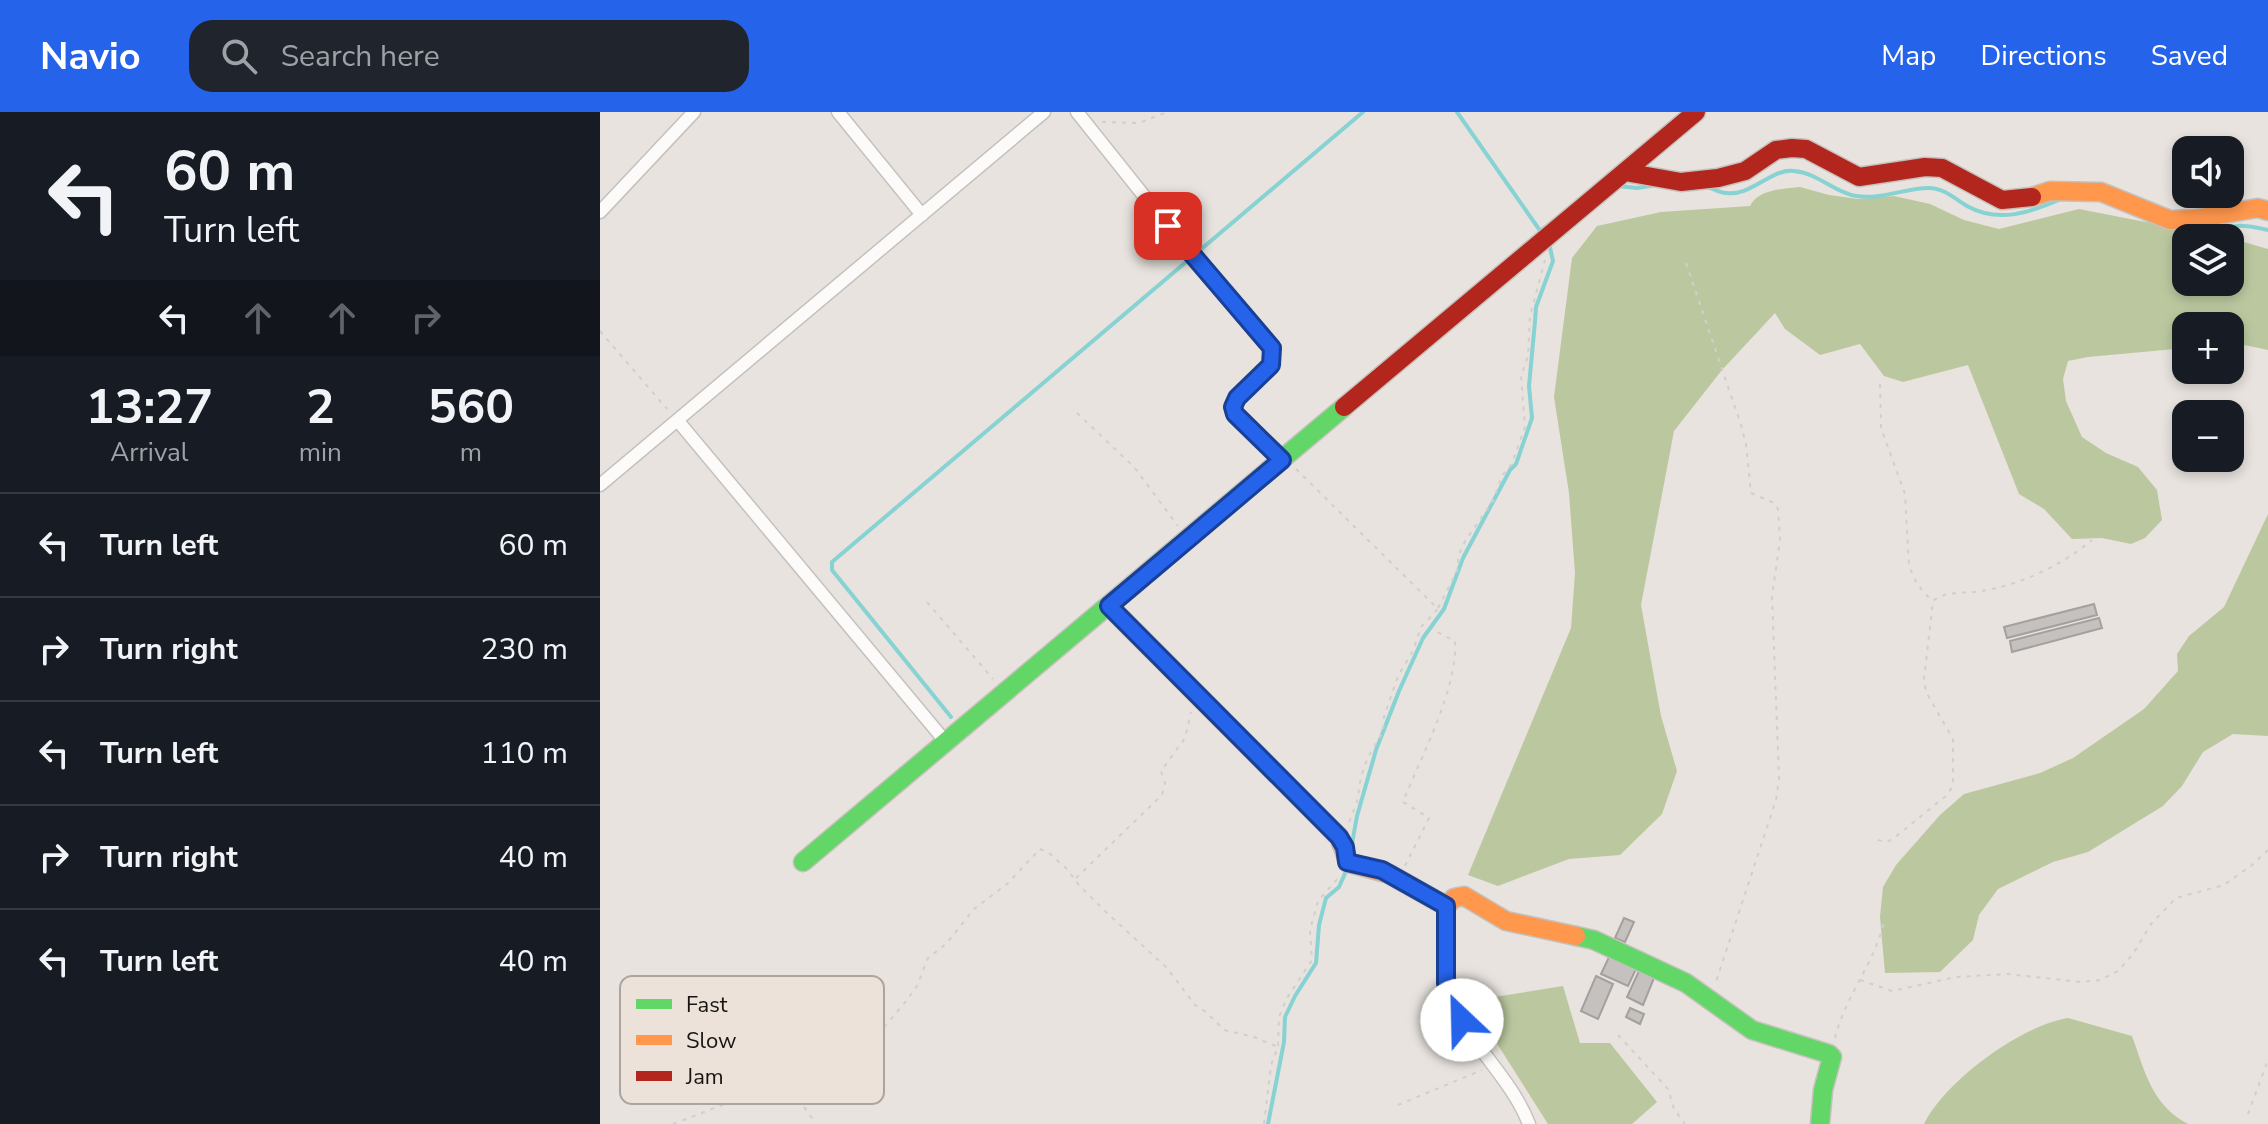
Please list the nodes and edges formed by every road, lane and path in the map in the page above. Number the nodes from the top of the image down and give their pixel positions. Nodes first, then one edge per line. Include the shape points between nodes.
1 (694, 112) edge
2 (838, 112) edge
3 (1044, 112) edge
4 (1167, 112) edge
5 (1696, 112) edge
6 (1080, 116) edge
7 (1625, 172) junction
8 (2268, 211) edge
9 (600, 212) edge
10 (922, 215) junction
11 (1539, 244) junction
12 (1686, 263) dead end
13 (600, 331) edge
14 (1880, 384) dead end
15 (1077, 413) dead end
16 (678, 421) junction
17 (1282, 460) junction
18 (600, 485) edge
19 (1188, 540) junction
20 (2092, 540) dead end
21 (1933, 601) junction
22 (927, 602) dead end
23 (1109, 606) junction
24 (1438, 609) junction
25 (1435, 631) dead end
26 (1004, 692) junction
27 (1201, 699) junction
28 (945, 741) junction
29 (1342, 840) junction
30 (1878, 840) dead end
31 (2268, 850) edge
32 (803, 862) dead end
33 (1347, 862) junction
34 (1399, 878) junction
35 (1075, 879) junction
36 (1446, 906) junction
37 (1884, 921) dead end
38 (1860, 980) junction
39 (1710, 1001) junction
40 (884, 1026) edge
41 (1618, 1035) dead end
42 (1278, 1047) junction
43 (1829, 1054) junction
44 (2268, 1060) edge
45 (1494, 1064) junction
46 (725, 1104) edge
47 (802, 1104) edge
48 (1398, 1105) dead end
49 (2248, 1114) dead end
50 (673, 1124) edge
51 (816, 1124) edge
52 (1264, 1124) edge
53 (1529, 1124) edge
54 (1685, 1124) edge
55 (1820, 1124) edge

1 - 9 street
2 - 10 street
3 - 10 street
4 - 6 path via 1139,123
5 - 7 street
6 - 17 street via 1272,348 1271,365 1233,407
7 - 8 street via 1681,182 1718,178 1745,171 1776,150 1792,148 1806,149 1859,177 1942,168 2002,200 2050,191 2101,192 2170,220
7 - 11 street
10 - 16 street
11 - 17 street
11 - 24 path via 1545,264 1521,376 1525,427 1493,501 1465,541
12 - 39 path via 1741,425 1750,491 1774,503 1780,532 1772,596 1776,800
13 - 16 path
14 - 21 path via 1881,428 1905,494 1909,566
15 - 19 path via 1134,467
16 - 18 street
16 - 28 street
17 - 19 street
17 - 24 path
19 - 23 street
20 - 21 path via 2055,567 1984,591
21 - 30 path via 1924,679 1953,739 1953,786 1894,838
22 - 26 path
23 - 26 street
23 - 27 street
24 - 29 path via 1421,627 1398,676
25 - 34 path via 1455,641 1453,672 1403,802 1429,821
26 - 28 street
27 - 29 street
27 - 35 path via 1192,709 1185,738 1161,771 1162,795
28 - 32 street
29 - 33 street
31 - 38 path via 2224,885 2176,898 2118,971 2100,980 1956,977 1892,991
33 - 34 street
33 - 42 path via 1318,901 1310,930 1312,960 1279,1017
34 - 36 street
35 - 40 path via 1040,849 928,958 917,986
35 - 42 path via 1224,1030
36 - 39 street via 1464,896 1506,921 1594,940 1675,977
36 - 45 street via 1448,993
37 - 38 path
38 - 43 path
39 - 43 street via 1762,1034
41 - 54 path via 1668,1089
42 - 52 path
43 - 55 street
44 - 49 path
45 - 48 path
45 - 53 street
46 - 50 path
47 - 51 path

